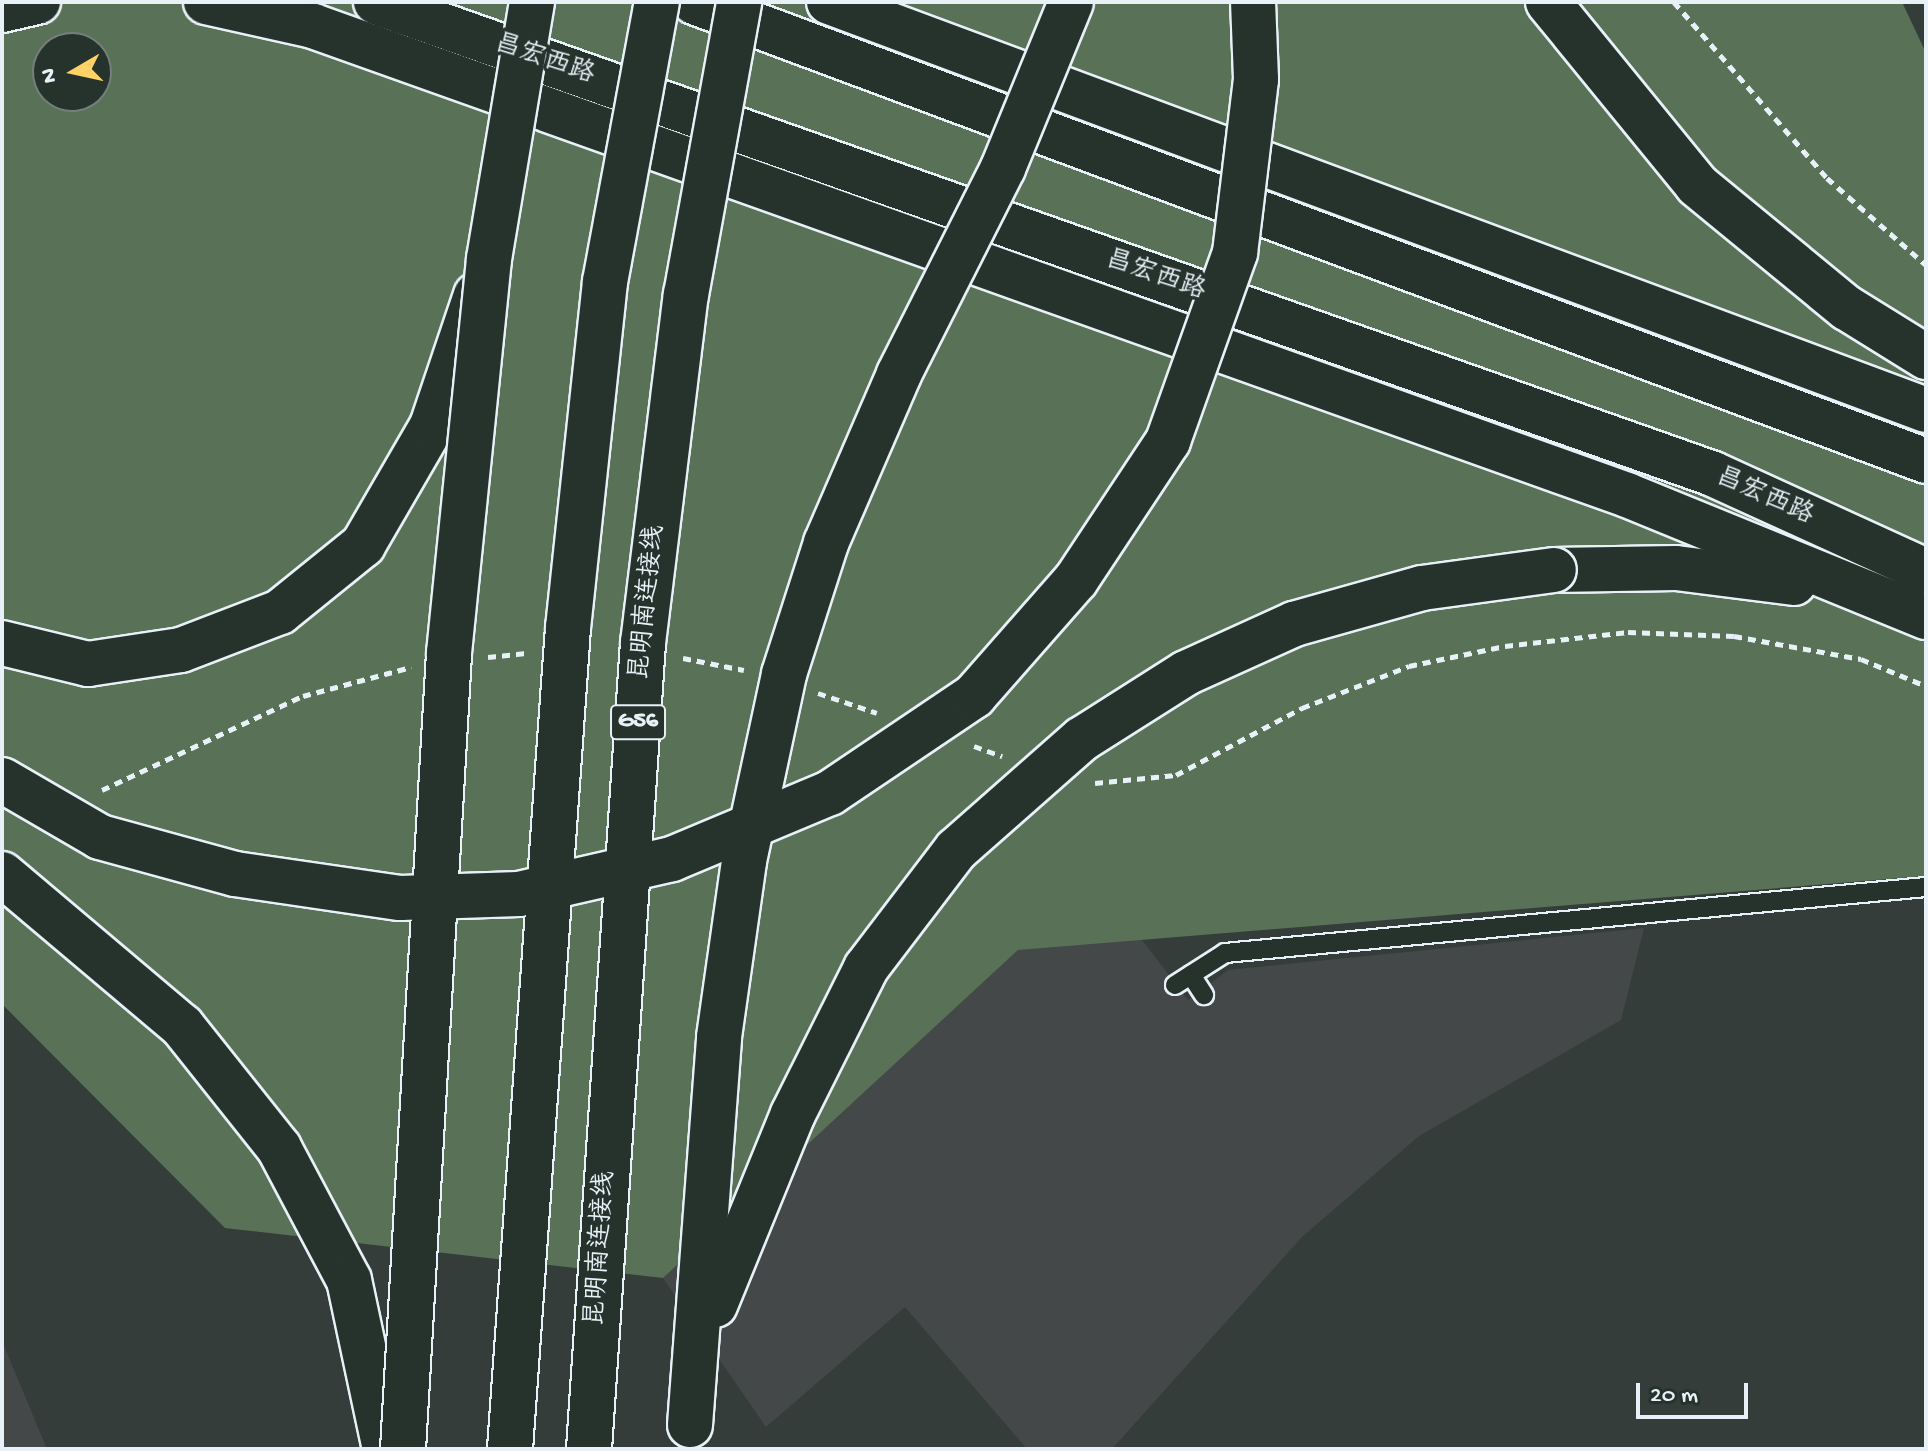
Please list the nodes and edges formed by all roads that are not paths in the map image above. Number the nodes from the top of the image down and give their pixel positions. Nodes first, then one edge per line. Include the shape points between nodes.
1 (38, 2) edge
2 (206, 2) edge
3 (376, 2) edge
4 (532, 2) edge
5 (657, 2) edge
6 (694, 2) edge
7 (739, 2) edge
8 (829, 2) edge
9 (1071, 2) edge
10 (1253, 2) edge
11 (1548, 2) edge
12 (2, 10) edge
13 (489, 259) junction
14 (1926, 357) edge
15 (1926, 410) edge
16 (1926, 461) edge
17 (1926, 571) edge
18 (1926, 619) edge
19 (2, 643) edge
20 (2, 780) edge
21 (2, 874) edge
22 (1926, 887) edge
23 (1204, 995) dead end
24 (689, 1437) edge
25 (385, 1449) edge
26 (403, 1449) edge
27 (510, 1449) edge
28 (589, 1449) edge

1 - 12 main road
2 - 18 main road via 328,31 1627,495
3 - 17 main road, 昌宏西路 via 1713,474
4 - 13 main road, bridge
5 - 27 main road, bridge via 605,282 568,628
6 - 16 main road
7 - 28 main road, 昆明南连接线 / G56, bridge via 686,295 643,643
8 - 15 main road
9 - 24 main road, bridge via 1003,168 838,514 784,674 744,861 719,1037
10 - 20 main road, bridge via 1256,79 1235,253 1168,441 1076,580 974,696 830,793 672,859 519,894 400,898 235,874 100,837
11 - 14 main road via 1697,185 1847,308
13 - 19 main road, bridge via 432,426 363,545 280,612 181,650 88,664
13 - 26 main road, bridge via 449,653
18 - 24 main road, bridge via 1788,581 1676,568 1554,570 1422,588 1294,624 1186,673 1082,739 956,850 866,968 793,1114 720,1281
21 - 25 main road via 182,1026 279,1148 349,1280
22 - 23 lane via 1225,953 1183,980

